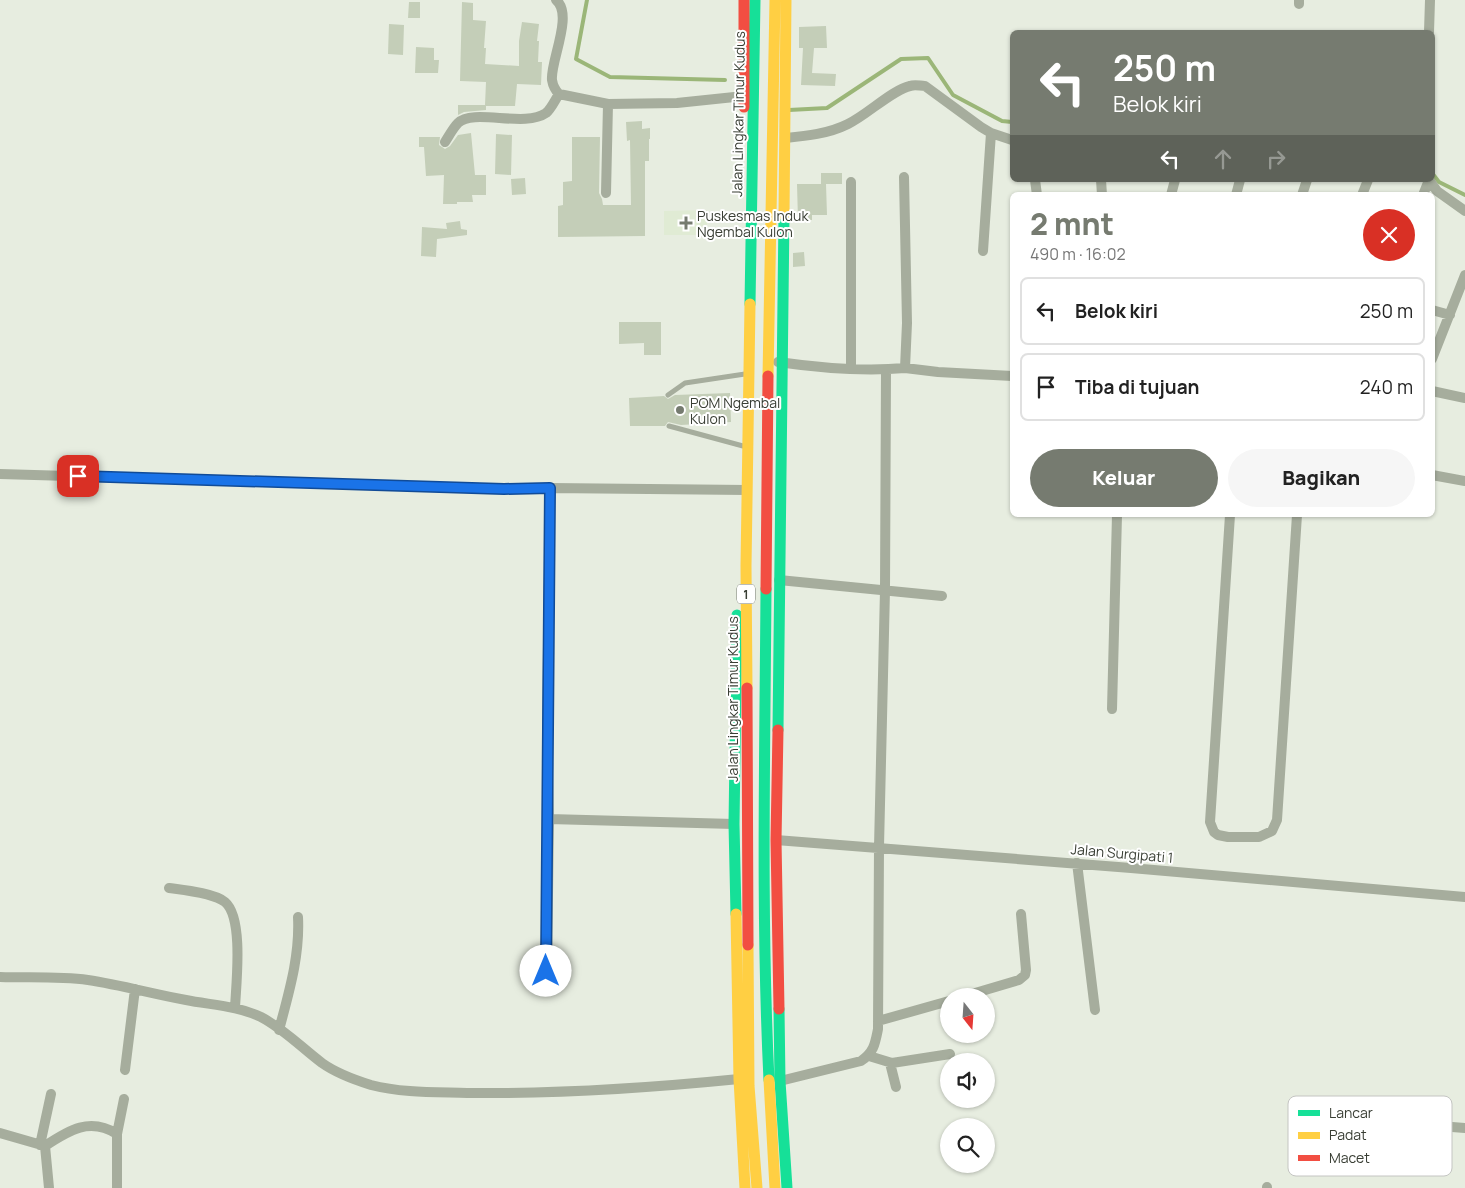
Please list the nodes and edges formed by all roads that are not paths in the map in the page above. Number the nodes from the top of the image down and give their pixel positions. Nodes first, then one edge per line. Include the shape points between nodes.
1 (556, 0) edge
2 (744, 0) edge
3 (755, 0) edge
4 (775, 0) edge
5 (786, 0) edge
6 (1430, 0) edge
7 (1429, 30) edge
8 (559, 94) junction
9 (744, 96) junction
10 (608, 104) junction
11 (991, 133) junction
12 (785, 138) junction
13 (1010, 139) edge
14 (445, 142) dead end
15 (904, 177) dead end
16 (851, 182) dead end
17 (1431, 182) edge
18 (606, 193) dead end
19 (1465, 211) edge
20 (983, 251) dead end
21 (1465, 277) edge
22 (1435, 311) edge
23 (1450, 315) junction
24 (1435, 352) edge
25 (745, 356) junction
26 (769, 360) junction
27 (783, 368) junction
28 (905, 368) junction
29 (852, 369) junction
30 (886, 370) junction
31 (744, 374) junction
32 (768, 374) junction
33 (1010, 376) edge
34 (1435, 392) edge
35 (668, 395) dead end
36 (1465, 398) edge
37 (669, 426) dead end
38 (781, 446) junction
39 (747, 447) junction
40 (765, 447) junction
41 (0, 474) edge
42 (1435, 476) edge
43 (1465, 481) edge
44 (550, 488) junction
45 (743, 490) junction
46 (1117, 517) edge
47 (1230, 517) edge
48 (1297, 517) edge
49 (779, 580) junction
50 (885, 590) junction
51 (942, 596) dead end
52 (1112, 709) dead end
53 (549, 819) junction
54 (734, 824) junction
55 (776, 840) junction
56 (879, 847) junction
57 (1077, 863) junction
58 (169, 888) dead end
59 (1465, 897) edge
60 (1021, 914) dead end
61 (298, 917) dead end
62 (546, 971) dead end
63 (0, 977) edge
64 (992, 988) edge
65 (135, 989) junction
66 (940, 1004) edge
67 (235, 1008) junction
68 (1095, 1010) dead end
69 (878, 1021) junction
70 (279, 1030) junction
71 (869, 1056) junction
72 (940, 1056) edge
73 (890, 1063) junction
74 (125, 1070) dead end
75 (739, 1078) junction
76 (780, 1081) junction
77 (896, 1087) dead end
78 (52, 1094) dead end
79 (124, 1099) dead end
80 (1452, 1127) dead end
81 (1465, 1128) edge
82 (0, 1133) edge
83 (117, 1134) junction
84 (42, 1145) junction
85 (49, 1188) edge
86 (117, 1188) edge
87 (745, 1188) edge
88 (757, 1188) edge
89 (775, 1188) edge
90 (787, 1188) edge

1 - 8 street via 563,11 552,79
2 - 9 main road
3 - 25 main road, Jalan Lingkar Timur Kudus / 1
4 - 26 main road, 1
5 - 12 main road
6 - 7 street
8 - 10 street
8 - 14 street via 548,112 540,116 465,119 458,122
9 - 10 street via 677,103
9 - 25 main road
10 - 18 street
11 - 12 street via 925,86 916,85 898,91 838,129
11 - 13 street
11 - 20 street
12 - 27 main road
15 - 28 street
16 - 29 street
17 - 19 street
21 - 23 street
22 - 23 street
23 - 24 street
25 - 26 street
25 - 31 main road, Jalan Lingkar Timur Kudus / 1
26 - 27 street
26 - 32 main road, 1
27 - 29 street
27 - 32 lane
27 - 38 main road
28 - 30 street
28 - 33 street
29 - 30 street
30 - 50 street
31 - 32 lane
31 - 35 lane via 685,383
31 - 39 main road, Jalan Lingkar Timur Kudus / 1
32 - 40 main road, 1
34 - 36 street
37 - 39 lane
38 - 40 lane
38 - 49 main road
39 - 45 main road, Jalan Lingkar Timur Kudus / 1
40 - 89 main road, 1 via 765,999
41 - 44 street
42 - 43 street
44 - 45 street
44 - 53 street
45 - 54 main road
45 - 88 main road, Jalan Lingkar Timur Kudus / 1 via 747,994 750,1110
46 - 52 street
47 - 48 street via 1210,822 1218,835 1245,838 1272,831 1277,820
49 - 50 street
49 - 55 main road
50 - 51 street
50 - 56 street
53 - 54 street
53 - 62 street
54 - 75 main road
55 - 56 street, Jalan Surgipati 1
55 - 76 main road
56 - 57 street, Jalan Surgipati 1
56 - 69 street
57 - 59 street, Jalan Surgipati 1
57 - 68 street
58 - 67 street via 219,898 231,910 237,939
60 - 64 street via 1025,975
61 - 70 street via 292,982
63 - 65 street via 88,980
65 - 67 street
65 - 74 street
66 - 69 street
67 - 70 street via 260,1017
69 - 71 street via 875,1048
70 - 75 street via 324,1064 349,1077 373,1085 416,1092 576,1091
71 - 73 street
71 - 76 street via 861,1061
72 - 73 street
73 - 77 street
75 - 87 main road
76 - 90 main road
78 - 84 street
79 - 83 street
80 - 81 street
82 - 84 street
83 - 84 street via 98,1126 84,1126
83 - 86 street
84 - 85 street

